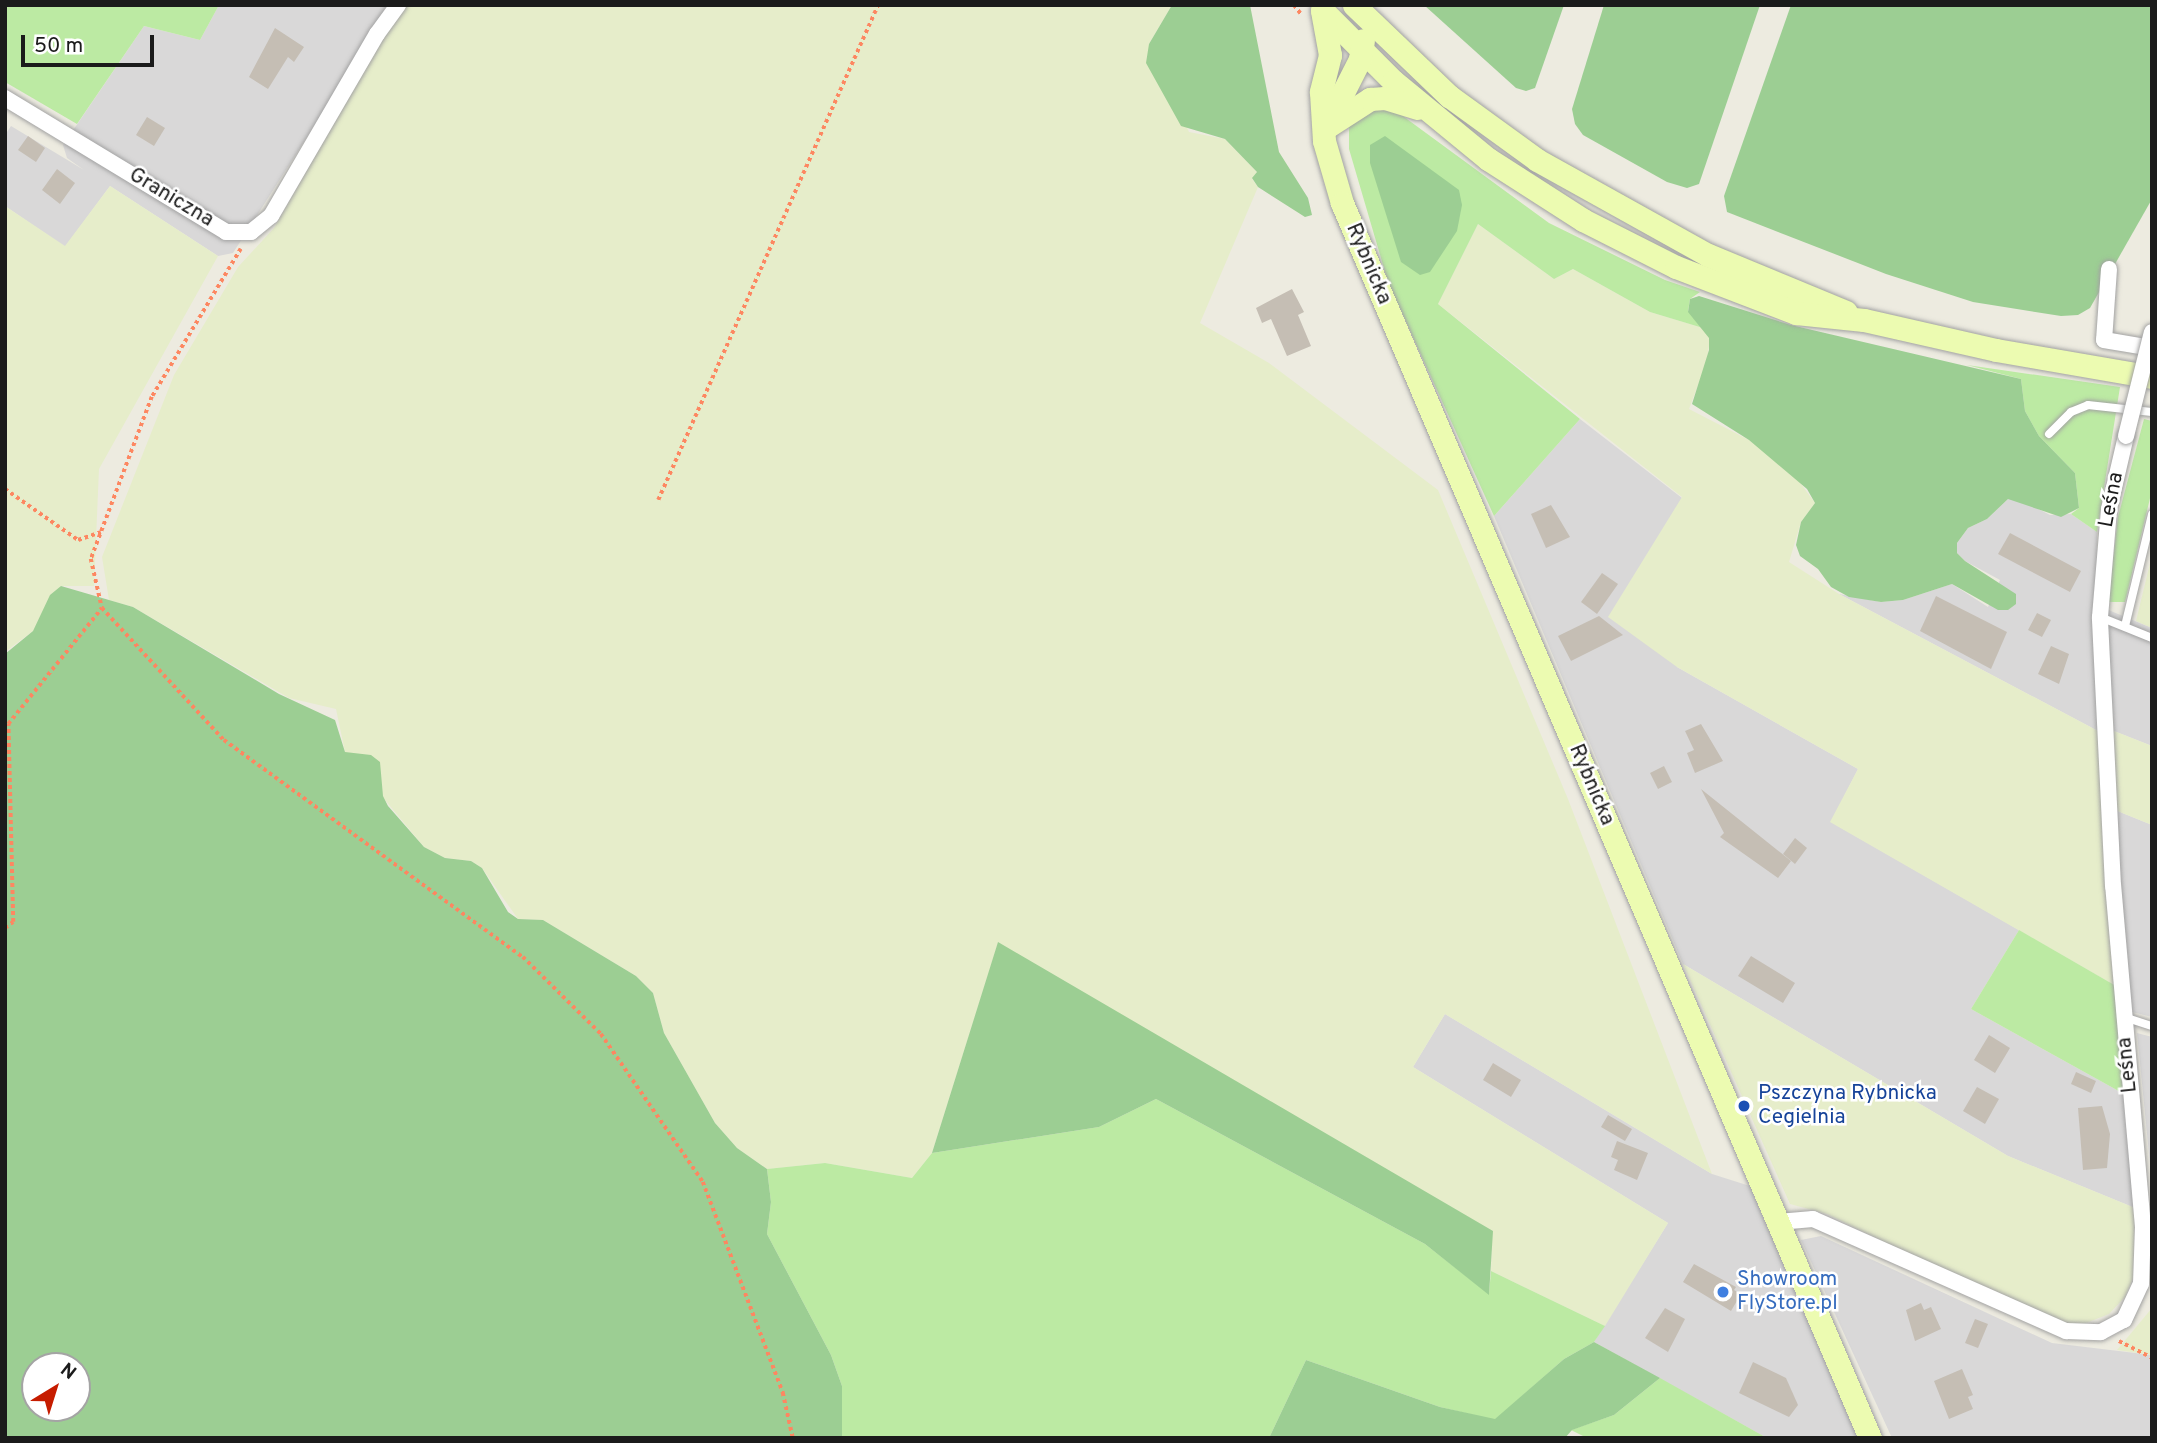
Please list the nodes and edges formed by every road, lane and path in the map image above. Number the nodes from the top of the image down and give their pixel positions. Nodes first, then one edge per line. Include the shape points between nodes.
1 (398, 5) edge
2 (878, 5) edge
3 (1356, 7) edge
4 (1320, 8) edge
5 (1361, 51) junction
6 (1413, 63) junction
7 (1327, 74) junction
8 (5, 98) edge
9 (1427, 111) junction
10 (1324, 129) junction
11 (251, 232) junction
12 (2109, 269) dead end
13 (1864, 320) junction
14 (2152, 332) edge
15 (2152, 348) edge
16 (2152, 377) edge
17 (2152, 412) edge
18 (2049, 434) dead end
19 (5, 489) edge
20 (658, 499) dead end
21 (2152, 514) edge
22 (101, 532) junction
23 (102, 608) junction
24 (2100, 617) junction
25 (2125, 626) junction
26 (2152, 638) edge
27 (5, 928) edge
28 (2123, 1017) junction
29 (2152, 1026) edge
30 (1778, 1222) junction
31 (2101, 1332) junction
32 (2152, 1358) edge
33 (793, 1438) edge
34 (1870, 1438) edge

1 - 11 street via 271,216
2 - 20 path
3 - 5 main road via 1364,37
3 - 6 main road
4 - 5 main road
4 - 7 main road, Rybnicka via 1330,46
5 - 6 main road via 1385,52
5 - 7 main road via 1344,56
5 - 9 main road
5 - 10 main road
6 - 13 main road via 1507,140 1610,204 1708,255
7 - 10 main road, Rybnicka via 1321,92
8 - 11 street, Graniczna via 226,232
9 - 10 main road via 1385,98 1370,99
9 - 13 main road via 1537,192 1662,261 1796,313
10 - 30 main road, Rybnicka via 1325,152 1342,203
11 - 22 path via 152,397
12 - 15 street via 2104,340
13 - 16 main road
14 - 24 street, Leśna, bridge via 2107,522
17 - 18 lane via 2088,405 2071,412
19 - 22 path via 78,540
21 - 25 lane
22 - 23 path via 91,559
23 - 27 path via 8,724 13,922
23 - 33 path via 224,740 523,957 601,1034 703,1182 783,1394
24 - 25 lane
24 - 28 street, Leśna via 2103,747
25 - 26 lane
28 - 29 lane
28 - 31 street, Leśna via 2143,1227 2141,1284 2124,1320
30 - 31 street via 1812,1219 2053,1329
30 - 34 main road, Rybnicka
31 - 32 path

